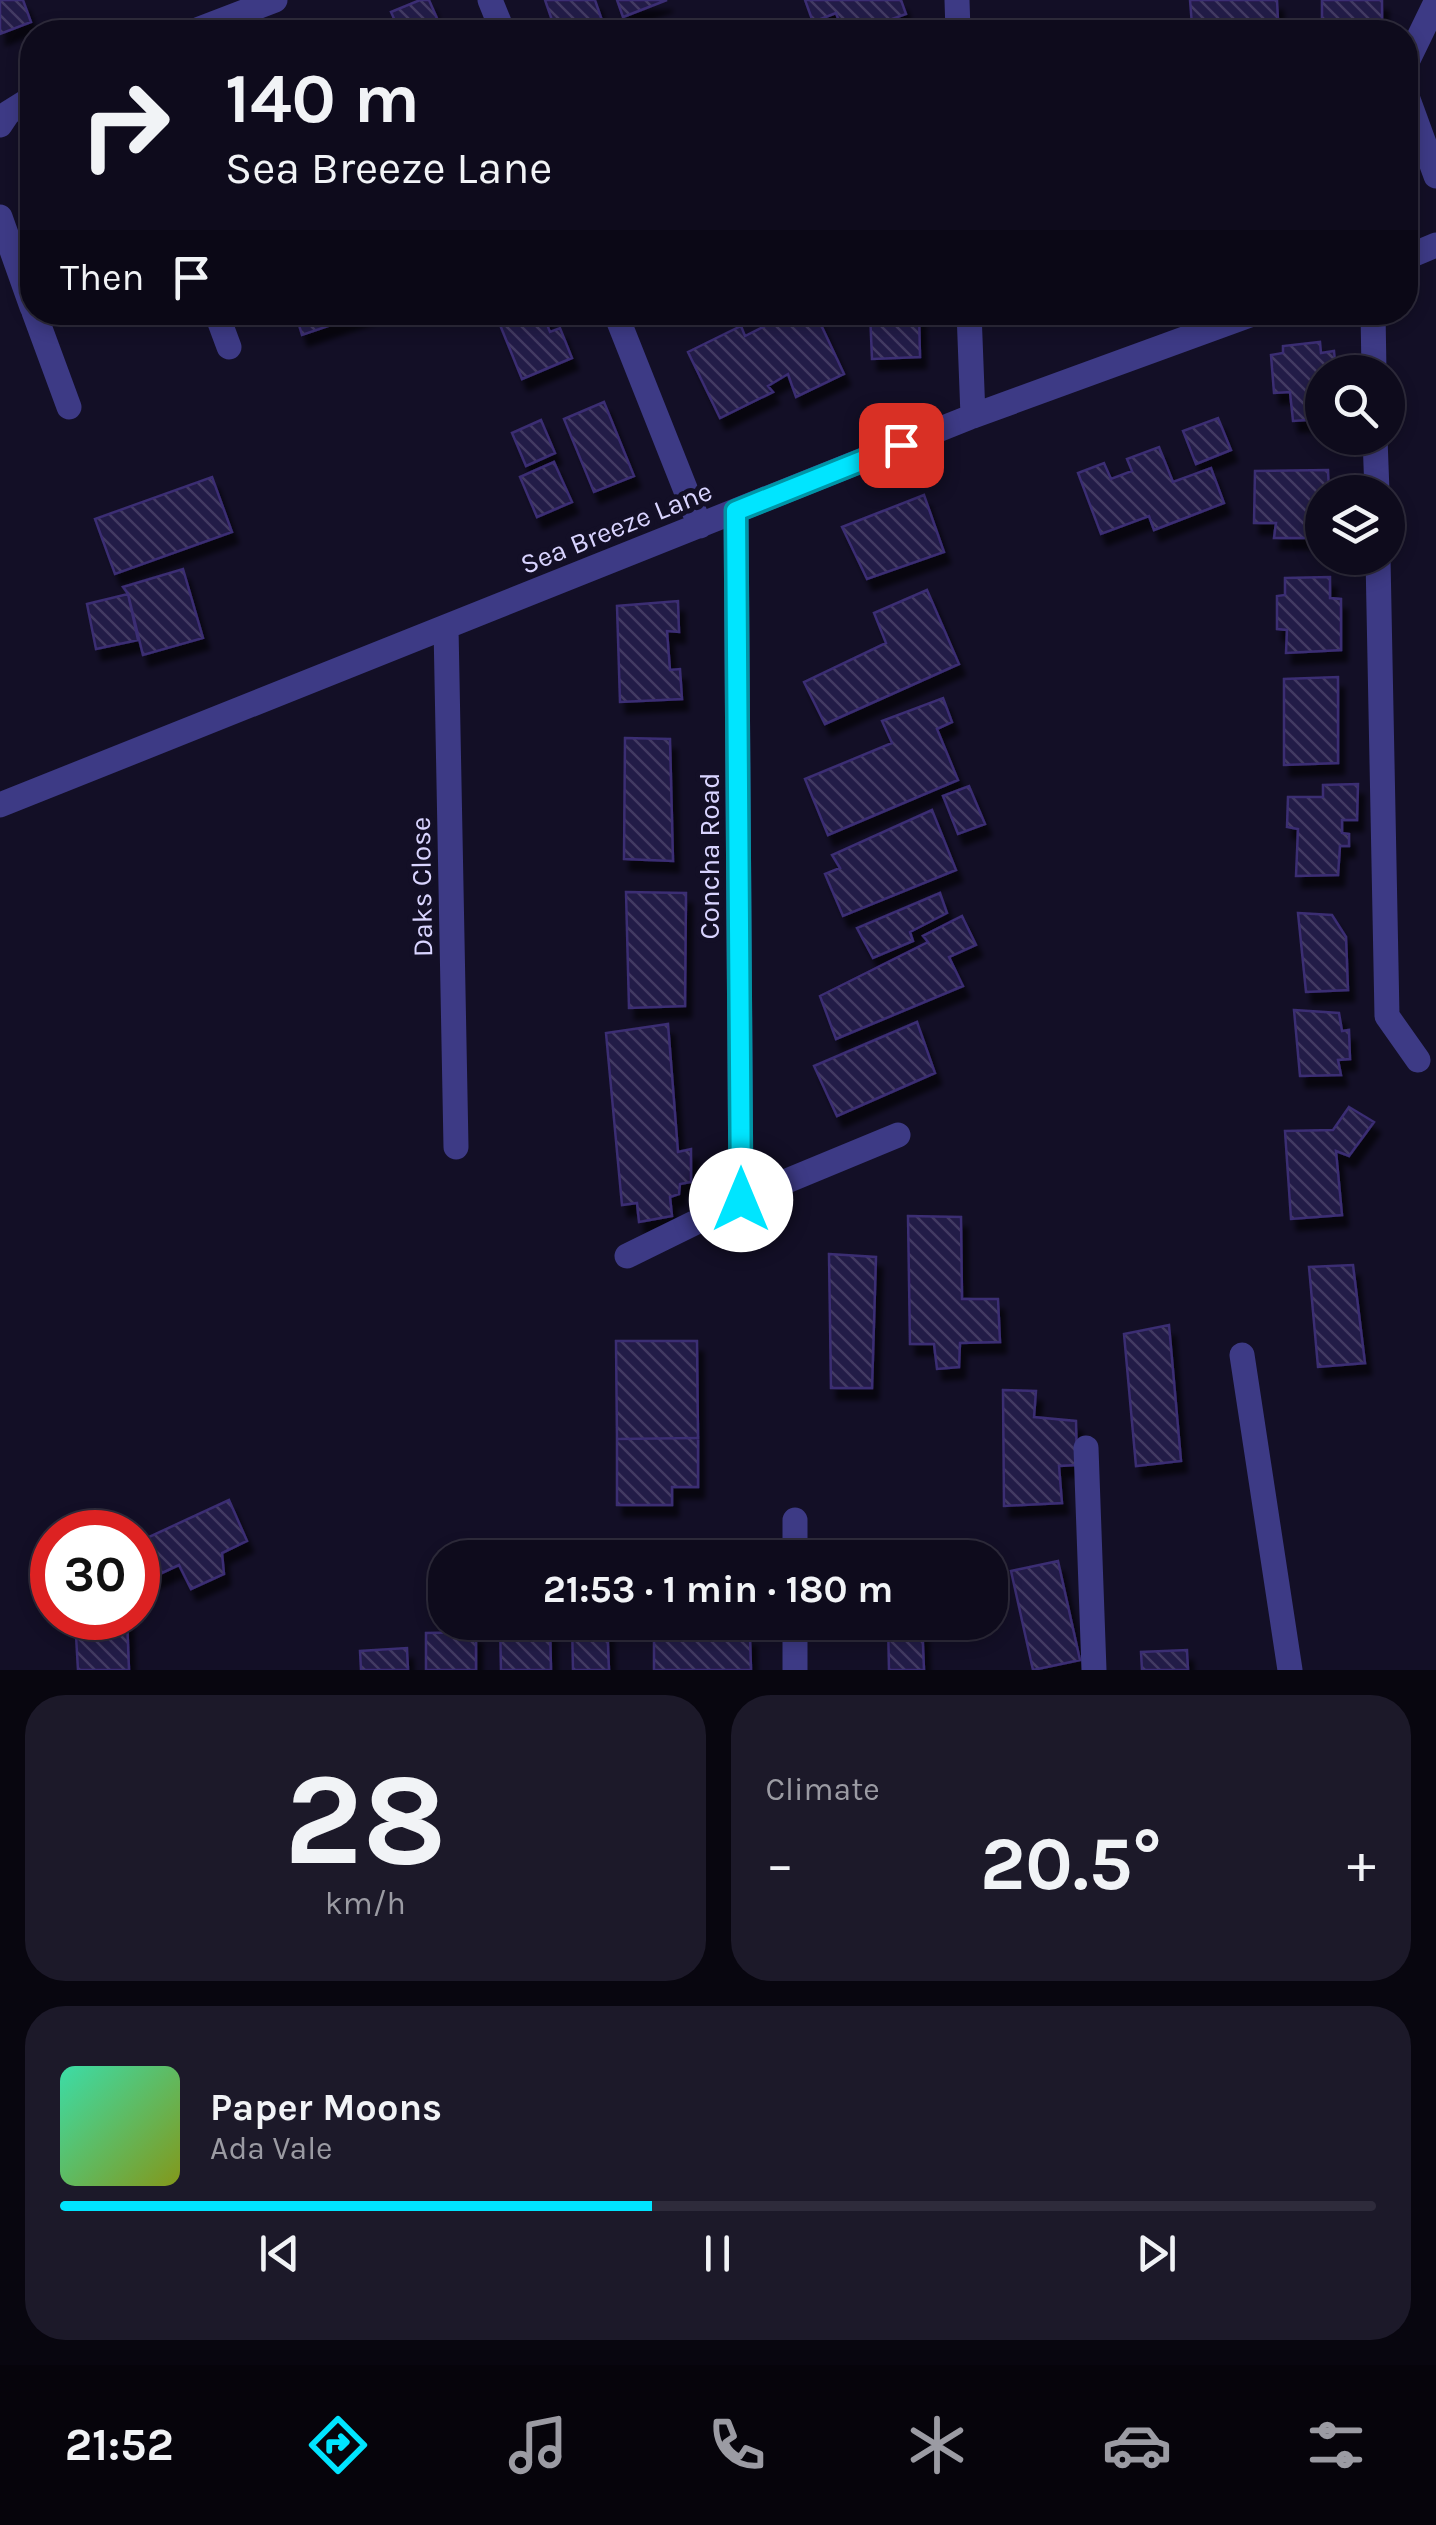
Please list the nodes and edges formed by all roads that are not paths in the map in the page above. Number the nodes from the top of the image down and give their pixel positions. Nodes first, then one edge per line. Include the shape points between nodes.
1 (275, 0) edge
2 (1436, 2) edge
3 (223, 20) edge
4 (1418, 39) edge
5 (20, 105) edge
6 (0, 124) edge
7 (1418, 127) edge
8 (1436, 176) edge
9 (0, 217) edge
10 (20, 272) edge
11 (39, 325) edge
12 (221, 325) edge
13 (620, 325) edge
14 (970, 325) edge
15 (1222, 325) edge
16 (1373, 325) edge
17 (229, 347) dead end
18 (1374, 355) edge
19 (68, 407) dead end
20 (973, 416) junction
21 (736, 511) junction
22 (700, 526) junction
23 (1378, 575) edge
24 (446, 627) junction
25 (0, 805) edge
26 (1418, 1060) dead end
27 (898, 1134) dead end
28 (456, 1147) dead end
29 (741, 1200) junction
30 (627, 1256) dead end
31 (1242, 1355) dead end
32 (1086, 1448) dead end
33 (794, 1520) dead end
34 (795, 1540) edge
35 (795, 1640) edge
36 (796, 1670) edge
37 (1094, 1670) edge
38 (1290, 1670) edge

1 - 3 street
2 - 4 street
5 - 6 street
7 - 8 street
9 - 10 street
11 - 19 street
12 - 17 street
13 - 22 street
14 - 20 street
15 - 20 street, Sea Breeze Lane
16 - 18 street
20 - 21 street, Sea Breeze Lane
21 - 22 street, Sea Breeze Lane
21 - 29 street, Concha Road
22 - 24 street, Sea Breeze Lane
23 - 26 street via 1388,1016
24 - 25 street, Sea Breeze Lane
24 - 28 street, Daks Close
27 - 29 street
29 - 30 street
31 - 38 street
32 - 37 street
33 - 34 street
35 - 36 street

